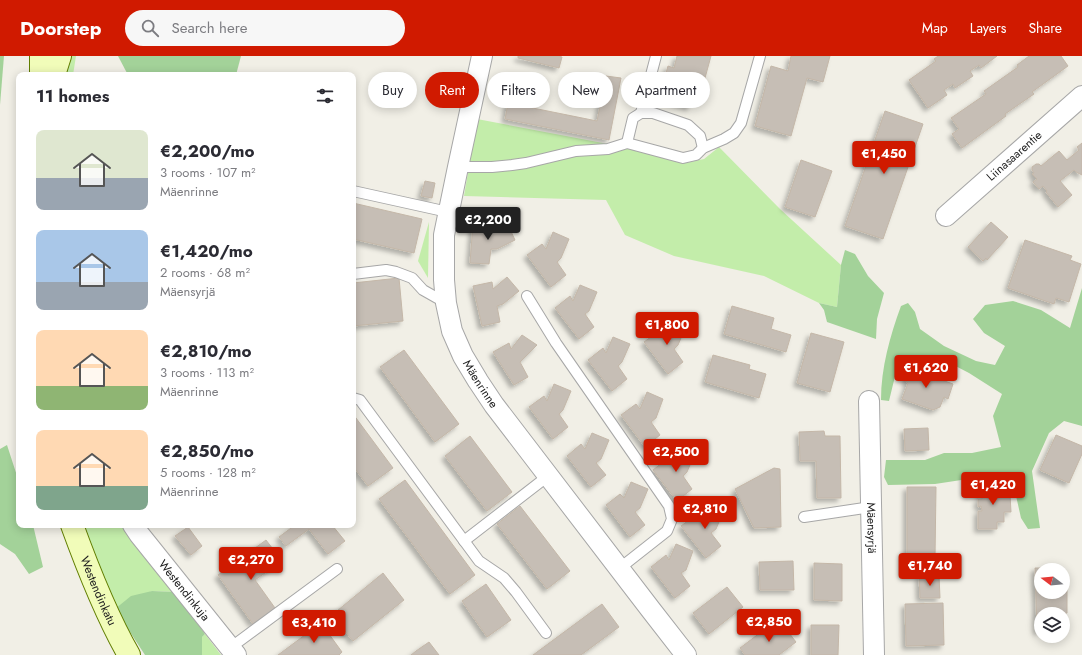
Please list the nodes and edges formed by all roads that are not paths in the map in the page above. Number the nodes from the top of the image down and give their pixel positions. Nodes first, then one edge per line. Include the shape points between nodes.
1 (41, 56) edge
2 (60, 56) edge
3 (482, 56) edge
4 (656, 56) edge
5 (760, 56) edge
6 (40, 72) edge
7 (55, 72) edge
8 (1082, 96) edge
9 (641, 113) junction
10 (627, 143) junction
11 (703, 148) junction
12 (458, 167) junction
13 (356, 192) edge
14 (448, 212) junction
15 (946, 216) dead end
16 (356, 274) edge
17 (527, 296) dead end
18 (446, 303) junction
19 (356, 399) edge
20 (869, 401) dead end
21 (548, 476) junction
22 (871, 507) junction
23 (804, 517) dead end
24 (73, 528) edge
25 (135, 528) edge
26 (464, 541) junction
27 (620, 568) junction
28 (337, 569) dead end
29 (546, 633) dead end
30 (233, 652) edge
31 (129, 655) edge
32 (686, 655) edge
33 (874, 655) edge

1 - 6 main road
2 - 7 main road
3 - 12 street, Mäenrinne
4 - 9 lane
5 - 11 lane via 738,128 724,139
8 - 15 street, Liinasaarentie
9 - 10 lane via 633,118
9 - 11 lane via 653,113 688,124 700,136
10 - 11 lane via 683,158 696,155
10 - 12 lane via 608,149 576,151 512,166
12 - 14 street, Mäenrinne
13 - 14 lane
14 - 18 street, Mäenrinne via 444,235
16 - 18 lane via 386,270 396,272 412,278 423,290
17 - 27 lane via 556,343 668,506 672,519 667,531
18 - 21 street, Mäenrinne via 452,331 463,356 494,405
19 - 26 lane via 360,400
20 - 22 street, Mäensyrjä
21 - 26 lane
21 - 27 street, Mäenrinne
22 - 23 lane
22 - 33 street, Mäensyrjä
24 - 31 main road, Westendinkatu via 115,629
25 - 30 street, Westendinkuja
26 - 29 lane via 479,561 504,578
27 - 32 street, Mäenrinne
28 - 30 lane

